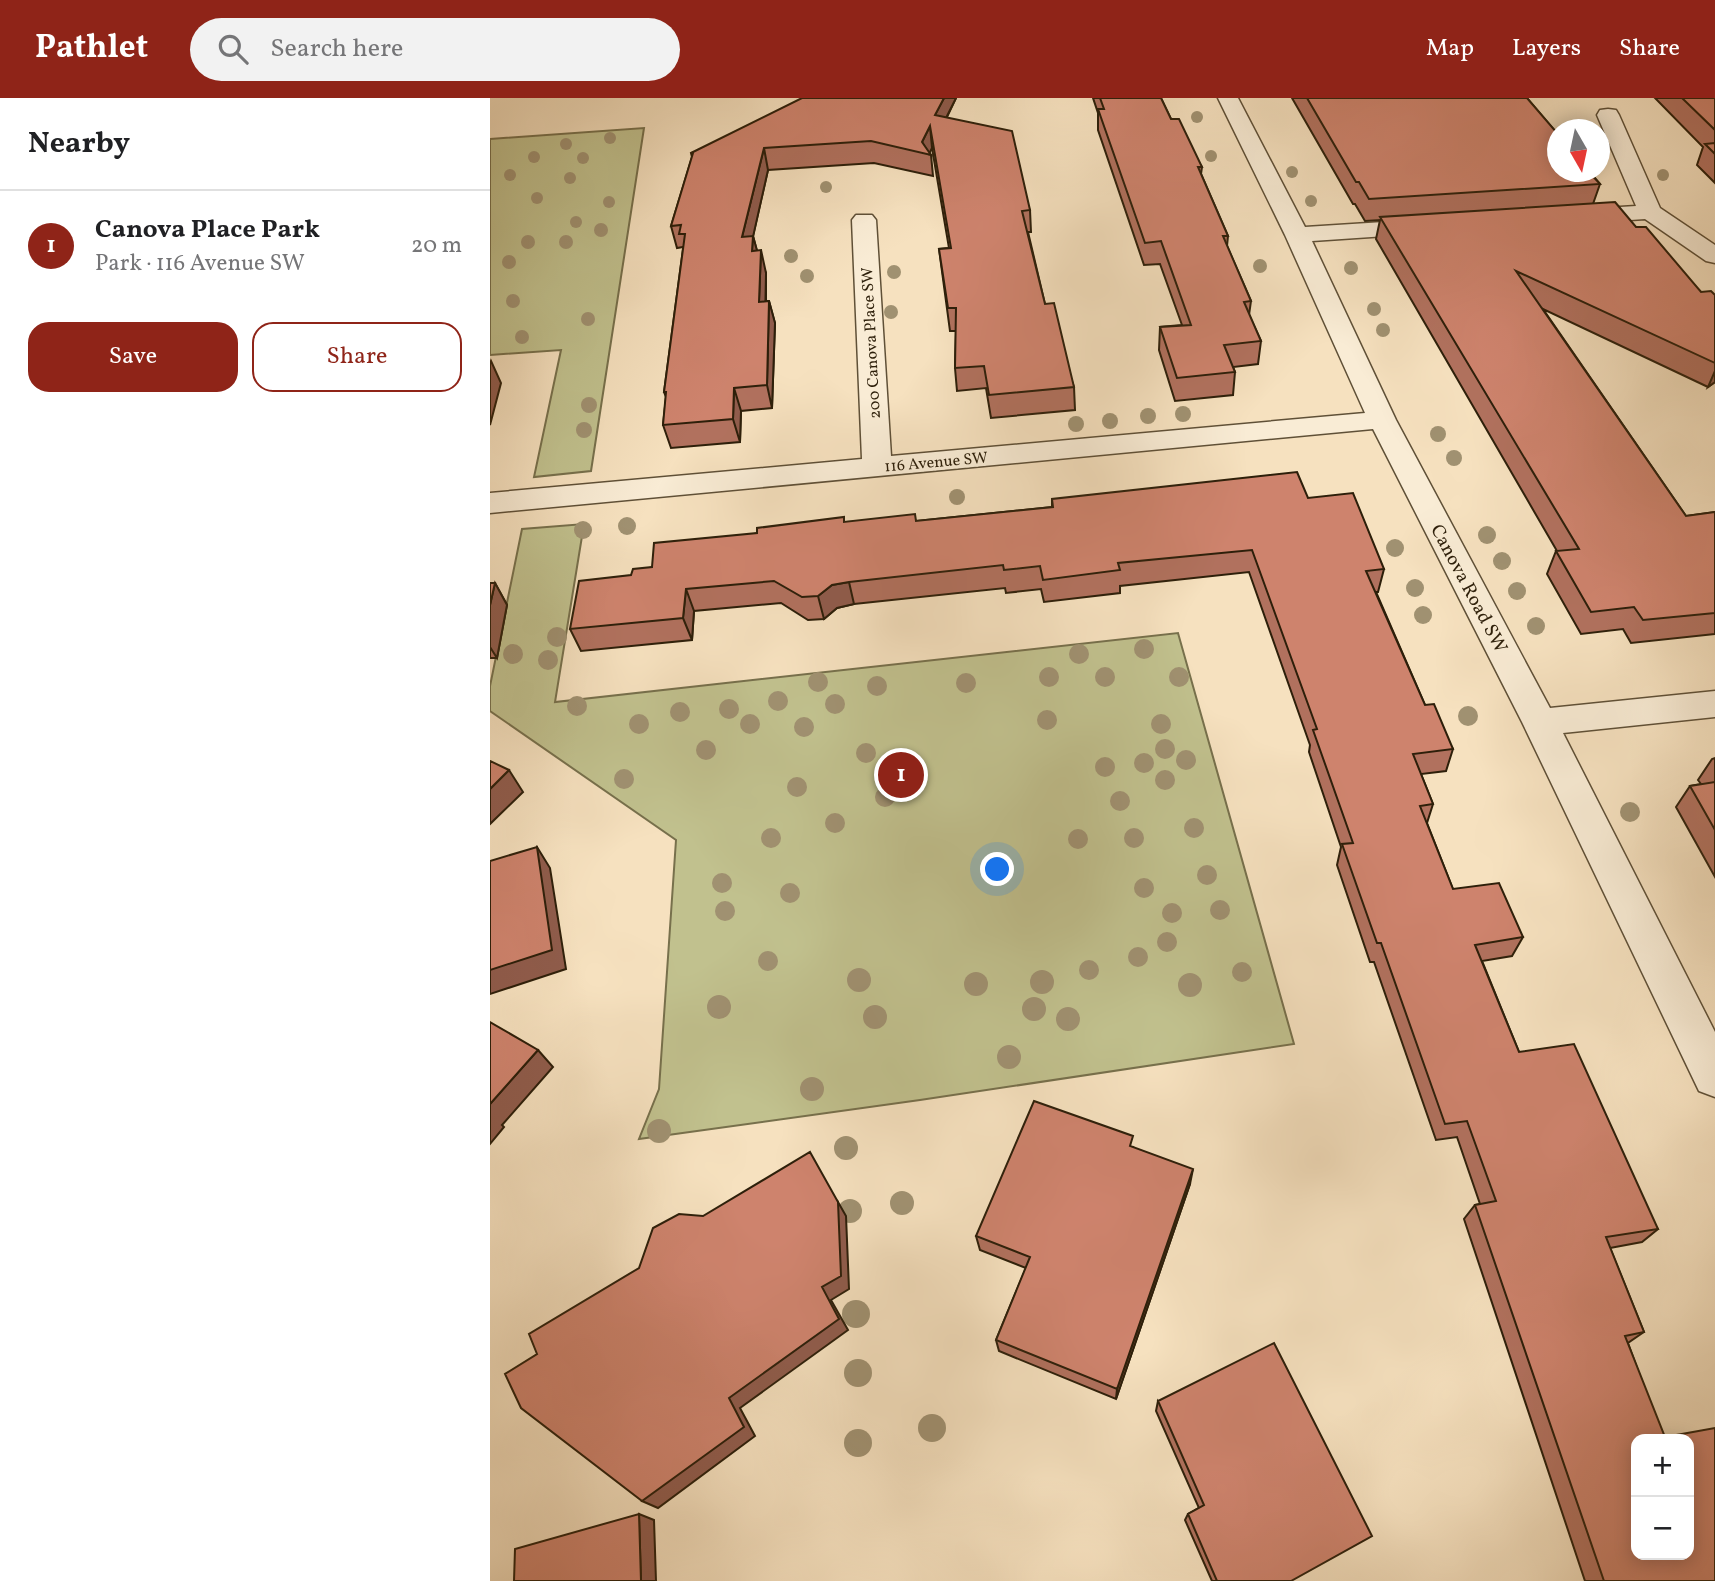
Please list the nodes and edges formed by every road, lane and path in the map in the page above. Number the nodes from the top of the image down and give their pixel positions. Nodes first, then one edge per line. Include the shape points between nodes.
1 (1228, 98) edge
2 (1608, 115) dead end
3 (1650, 212) junction
4 (1555, 218) edge
5 (864, 220) dead end
6 (1460, 224) edge
7 (1297, 234) junction
8 (1715, 256) edge
9 (1382, 420) junction
10 (877, 466) junction
11 (490, 503) edge
12 (1715, 704) edge
13 (1540, 722) junction
14 (1715, 1077) edge

1 - 7 street, Canova Road SW
2 - 3 street
3 - 4 street
3 - 8 street
5 - 10 street, 200 Canova Place SW
6 - 7 street
7 - 9 street, Canova Road SW
9 - 10 street, 116 Avenue SW
9 - 13 street, Canova Road SW
10 - 11 street, 116 Avenue SW
12 - 13 street
13 - 14 street, Canova Road SW

